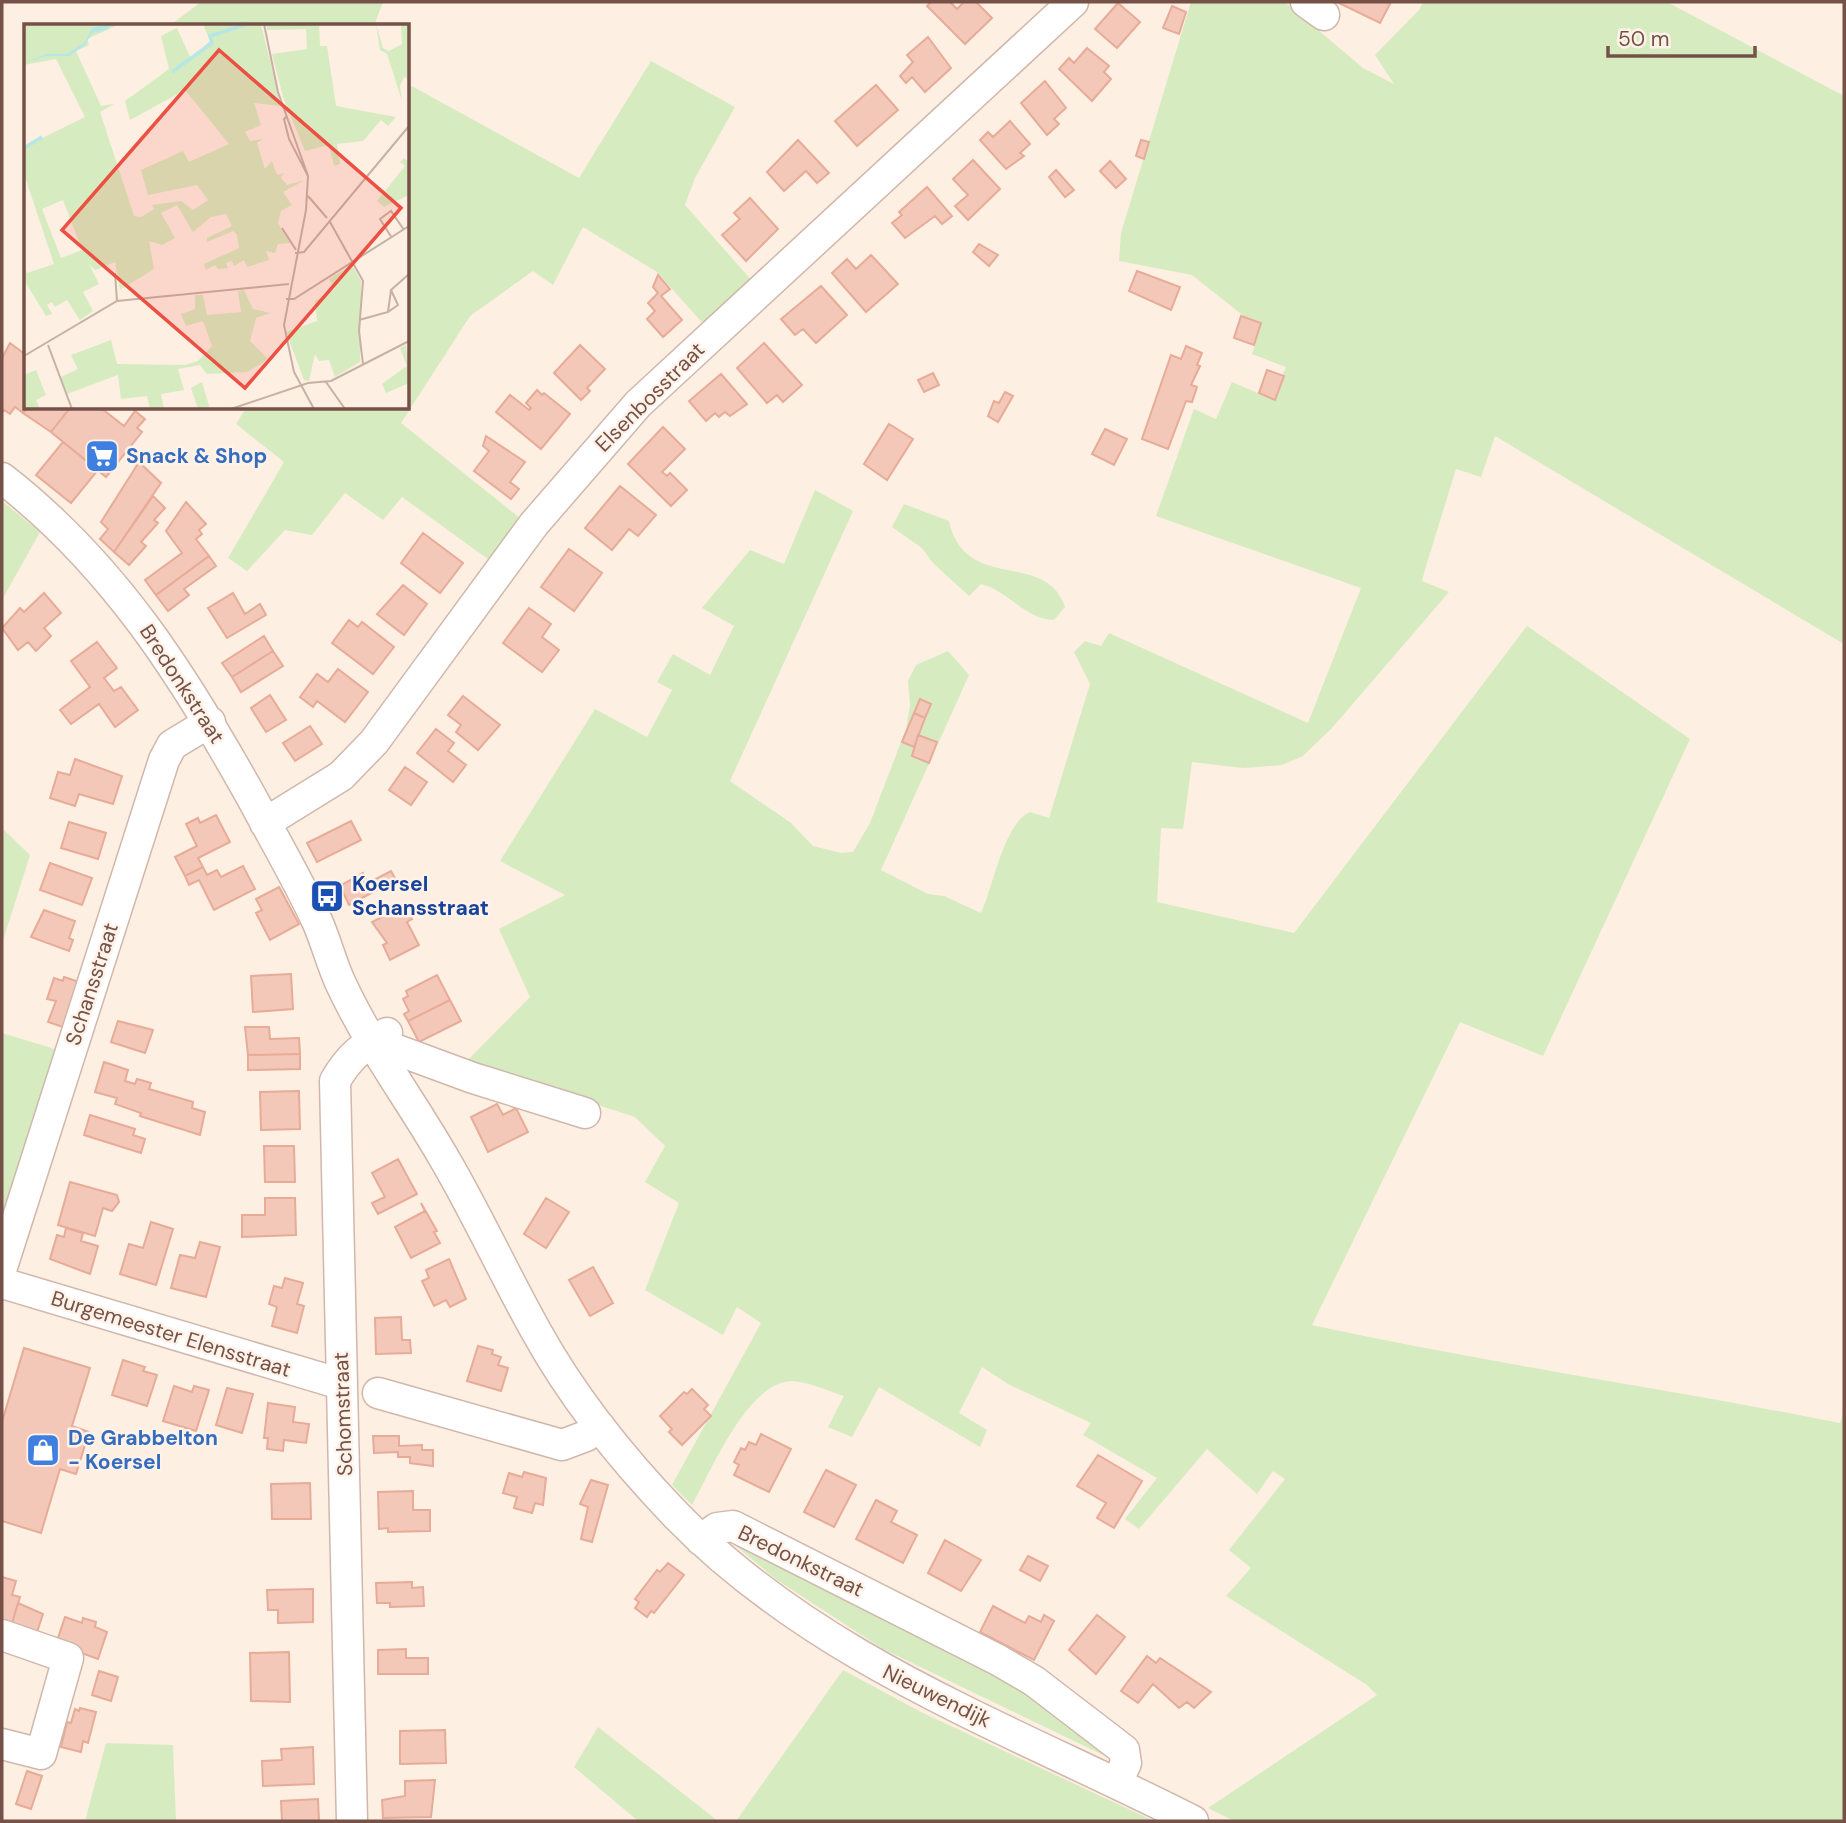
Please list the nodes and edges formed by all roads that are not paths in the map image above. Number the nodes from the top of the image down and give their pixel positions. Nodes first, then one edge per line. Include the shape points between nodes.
1 (1073, 2) edge
2 (2, 478) edge
3 (210, 722) junction
4 (265, 823) junction
5 (385, 1041) junction
6 (584, 1113) dead end
7 (2, 1267) edge
8 (2, 1283) edge
9 (341, 1384) junction
10 (377, 1393) dead end
11 (600, 1427) junction
12 (701, 1540) junction
13 (2, 1635) edge
14 (2, 1744) edge
15 (1117, 1782) junction
16 (352, 1821) edge
17 (1194, 1821) edge

1 - 4 street, Elsenbosstraat via 638,404 534,524 374,742 341,776
2 - 3 street, Bredonkstraat via 50,520 122,597 182,676
3 - 4 street, Bredonkstraat
3 - 7 street, Schansstraat via 172,745 164,760
4 - 5 street, Bredonkstraat via 318,923 354,972
5 - 6 street via 473,1078
5 - 9 street, Schomstraat via 346,1060 335,1082
5 - 11 street, Bredonkstraat via 537,1333
8 - 9 street, Burgemeester Elensstraat
9 - 16 street, Schomstraat
10 - 11 street via 562,1445
11 - 12 street, Bredonkstraat
12 - 15 street, Nieuwendijk via 776,1602 876,1667
12 - 15 street, Bredonkstraat via 724,1525 757,1536 1034,1681 1124,1750 1126,1762
13 - 14 street via 68,1658 41,1754
15 - 17 street, Nieuwendijk

